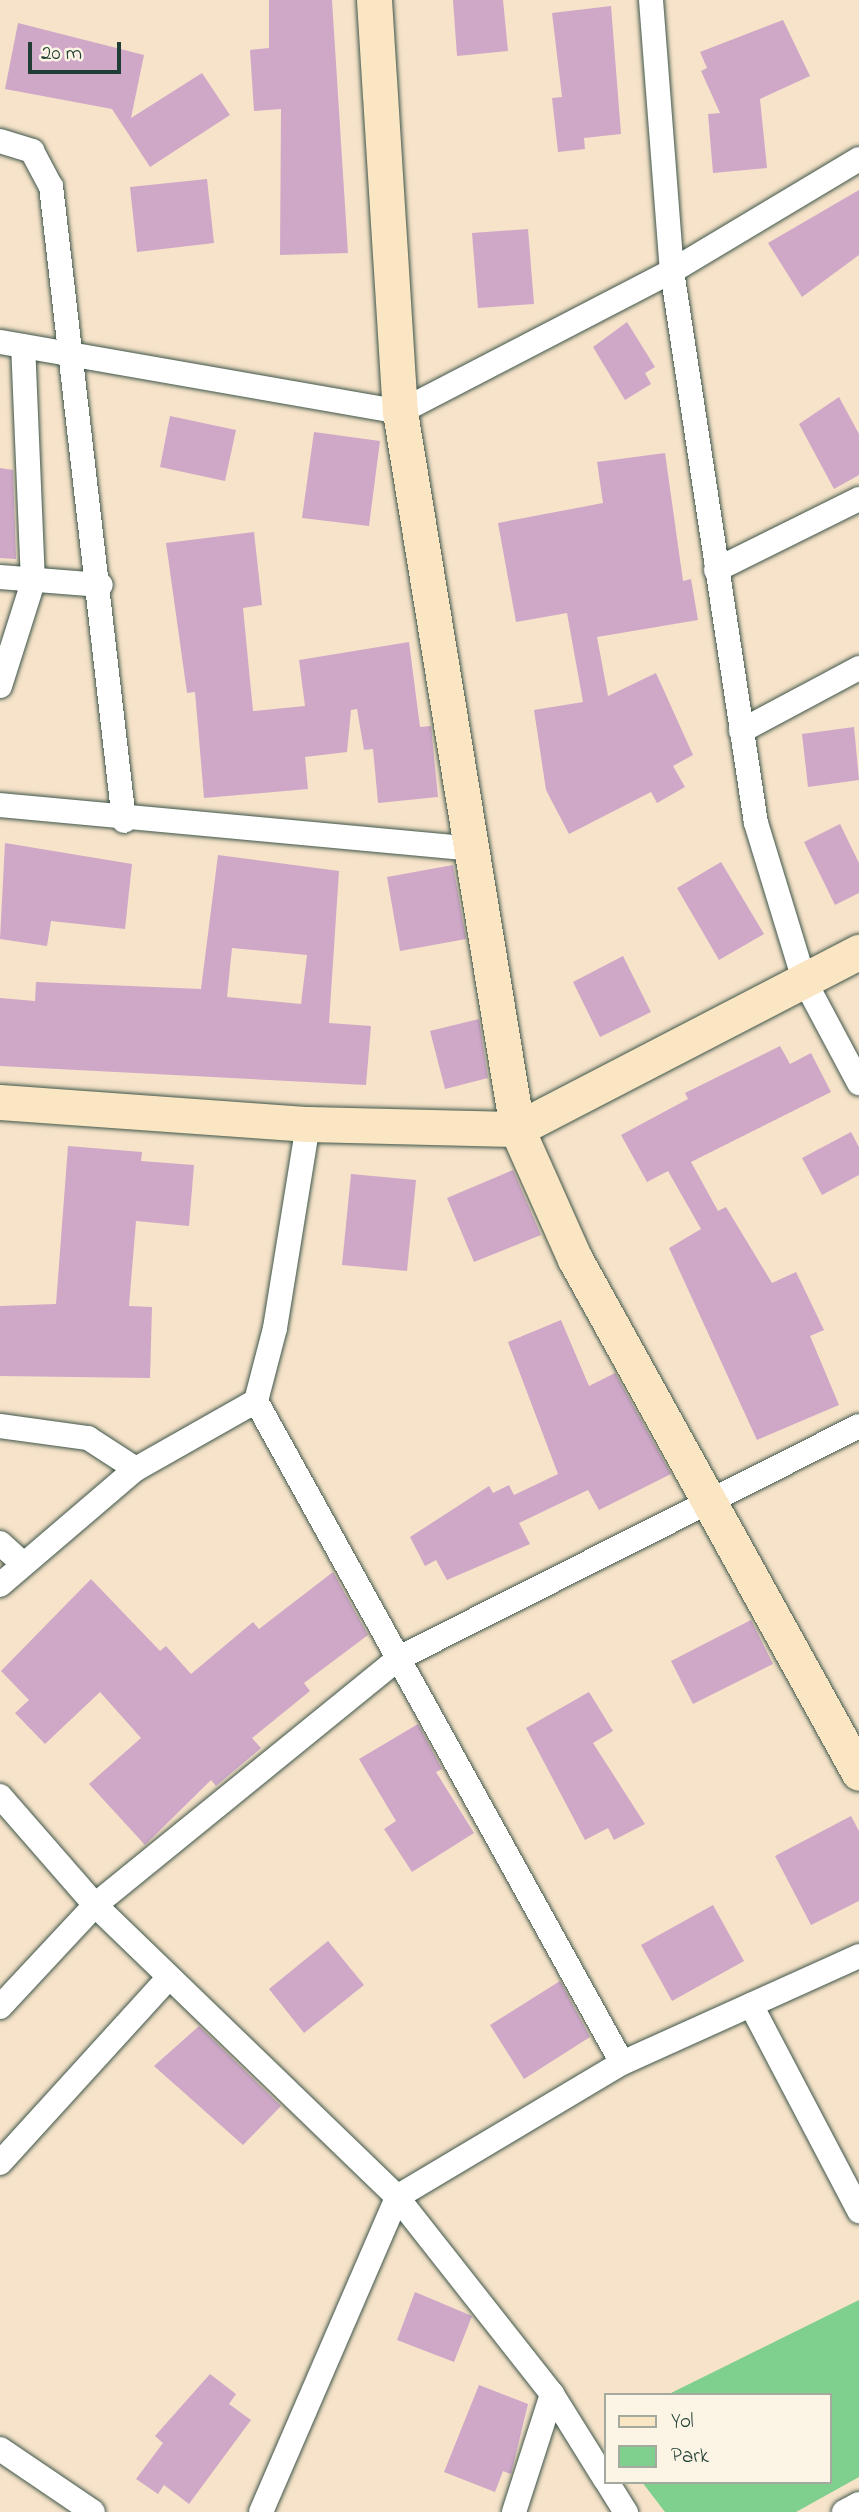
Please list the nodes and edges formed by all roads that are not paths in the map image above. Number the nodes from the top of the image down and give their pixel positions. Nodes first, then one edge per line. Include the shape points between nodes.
1 (374, 0) edge
2 (651, 0) edge
3 (0, 141) edge
4 (859, 159) edge
5 (672, 271) junction
6 (11, 344) edge
7 (72, 355) junction
8 (400, 412) junction
9 (859, 499) edge
10 (716, 570) junction
11 (0, 577) edge
12 (33, 582) junction
13 (101, 585) junction
14 (859, 668) edge
15 (0, 686) edge
16 (741, 731) junction
17 (0, 805) edge
18 (124, 821) junction
19 (471, 849) junction
20 (859, 952) edge
21 (804, 980) junction
22 (859, 1083) edge
23 (0, 1102) edge
24 (308, 1124) junction
25 (517, 1129) junction
26 (256, 1401) junction
27 (0, 1426) edge
28 (859, 1426) edge
29 (135, 1469) junction
30 (706, 1498) junction
31 (0, 1543) edge
32 (22, 1563) junction
33 (0, 1585) edge
34 (399, 1658) junction
35 (859, 1773) edge
36 (0, 1796) edge
37 (95, 1905) junction
38 (859, 1956) edge
39 (169, 1977) junction
40 (751, 2005) junction
41 (0, 2007) edge
42 (622, 2063) junction
43 (0, 2163) edge
44 (397, 2197) junction
45 (859, 2211) edge
46 (552, 2394) junction
47 (0, 2449) edge
48 (604, 2478) edge
49 (608, 2484) edge
50 (859, 2504) edge
51 (93, 2512) edge
52 (261, 2512) edge
53 (514, 2512) edge
54 (626, 2512) edge
55 (844, 2512) edge

1 - 8 street
2 - 5 street
3 - 7 street via 32,151 48,172
4 - 5 street
5 - 8 street
5 - 10 street
6 - 7 street
6 - 12 street
7 - 8 street
7 - 13 street
8 - 19 street
9 - 10 street
10 - 16 street
11 - 12 street
12 - 13 street
12 - 15 street
13 - 18 street
14 - 16 street
16 - 21 street via 756,823
17 - 18 street
18 - 19 street
19 - 25 street
20 - 21 street
21 - 22 street
21 - 25 street
23 - 24 street
24 - 25 street
24 - 26 street via 275,1328
25 - 30 street via 575,1259
26 - 29 street
26 - 34 street
27 - 29 street via 88,1438
28 - 30 street
29 - 32 street
30 - 34 street
30 - 35 street
31 - 32 street
32 - 33 street
34 - 37 street
34 - 42 street
36 - 37 street
37 - 39 street
37 - 41 street
38 - 40 street
39 - 43 street
39 - 44 street
40 - 42 street
40 - 45 street
42 - 44 street
44 - 46 street
44 - 52 street
46 - 48 street
46 - 53 street
47 - 51 street
49 - 54 street
50 - 55 street

